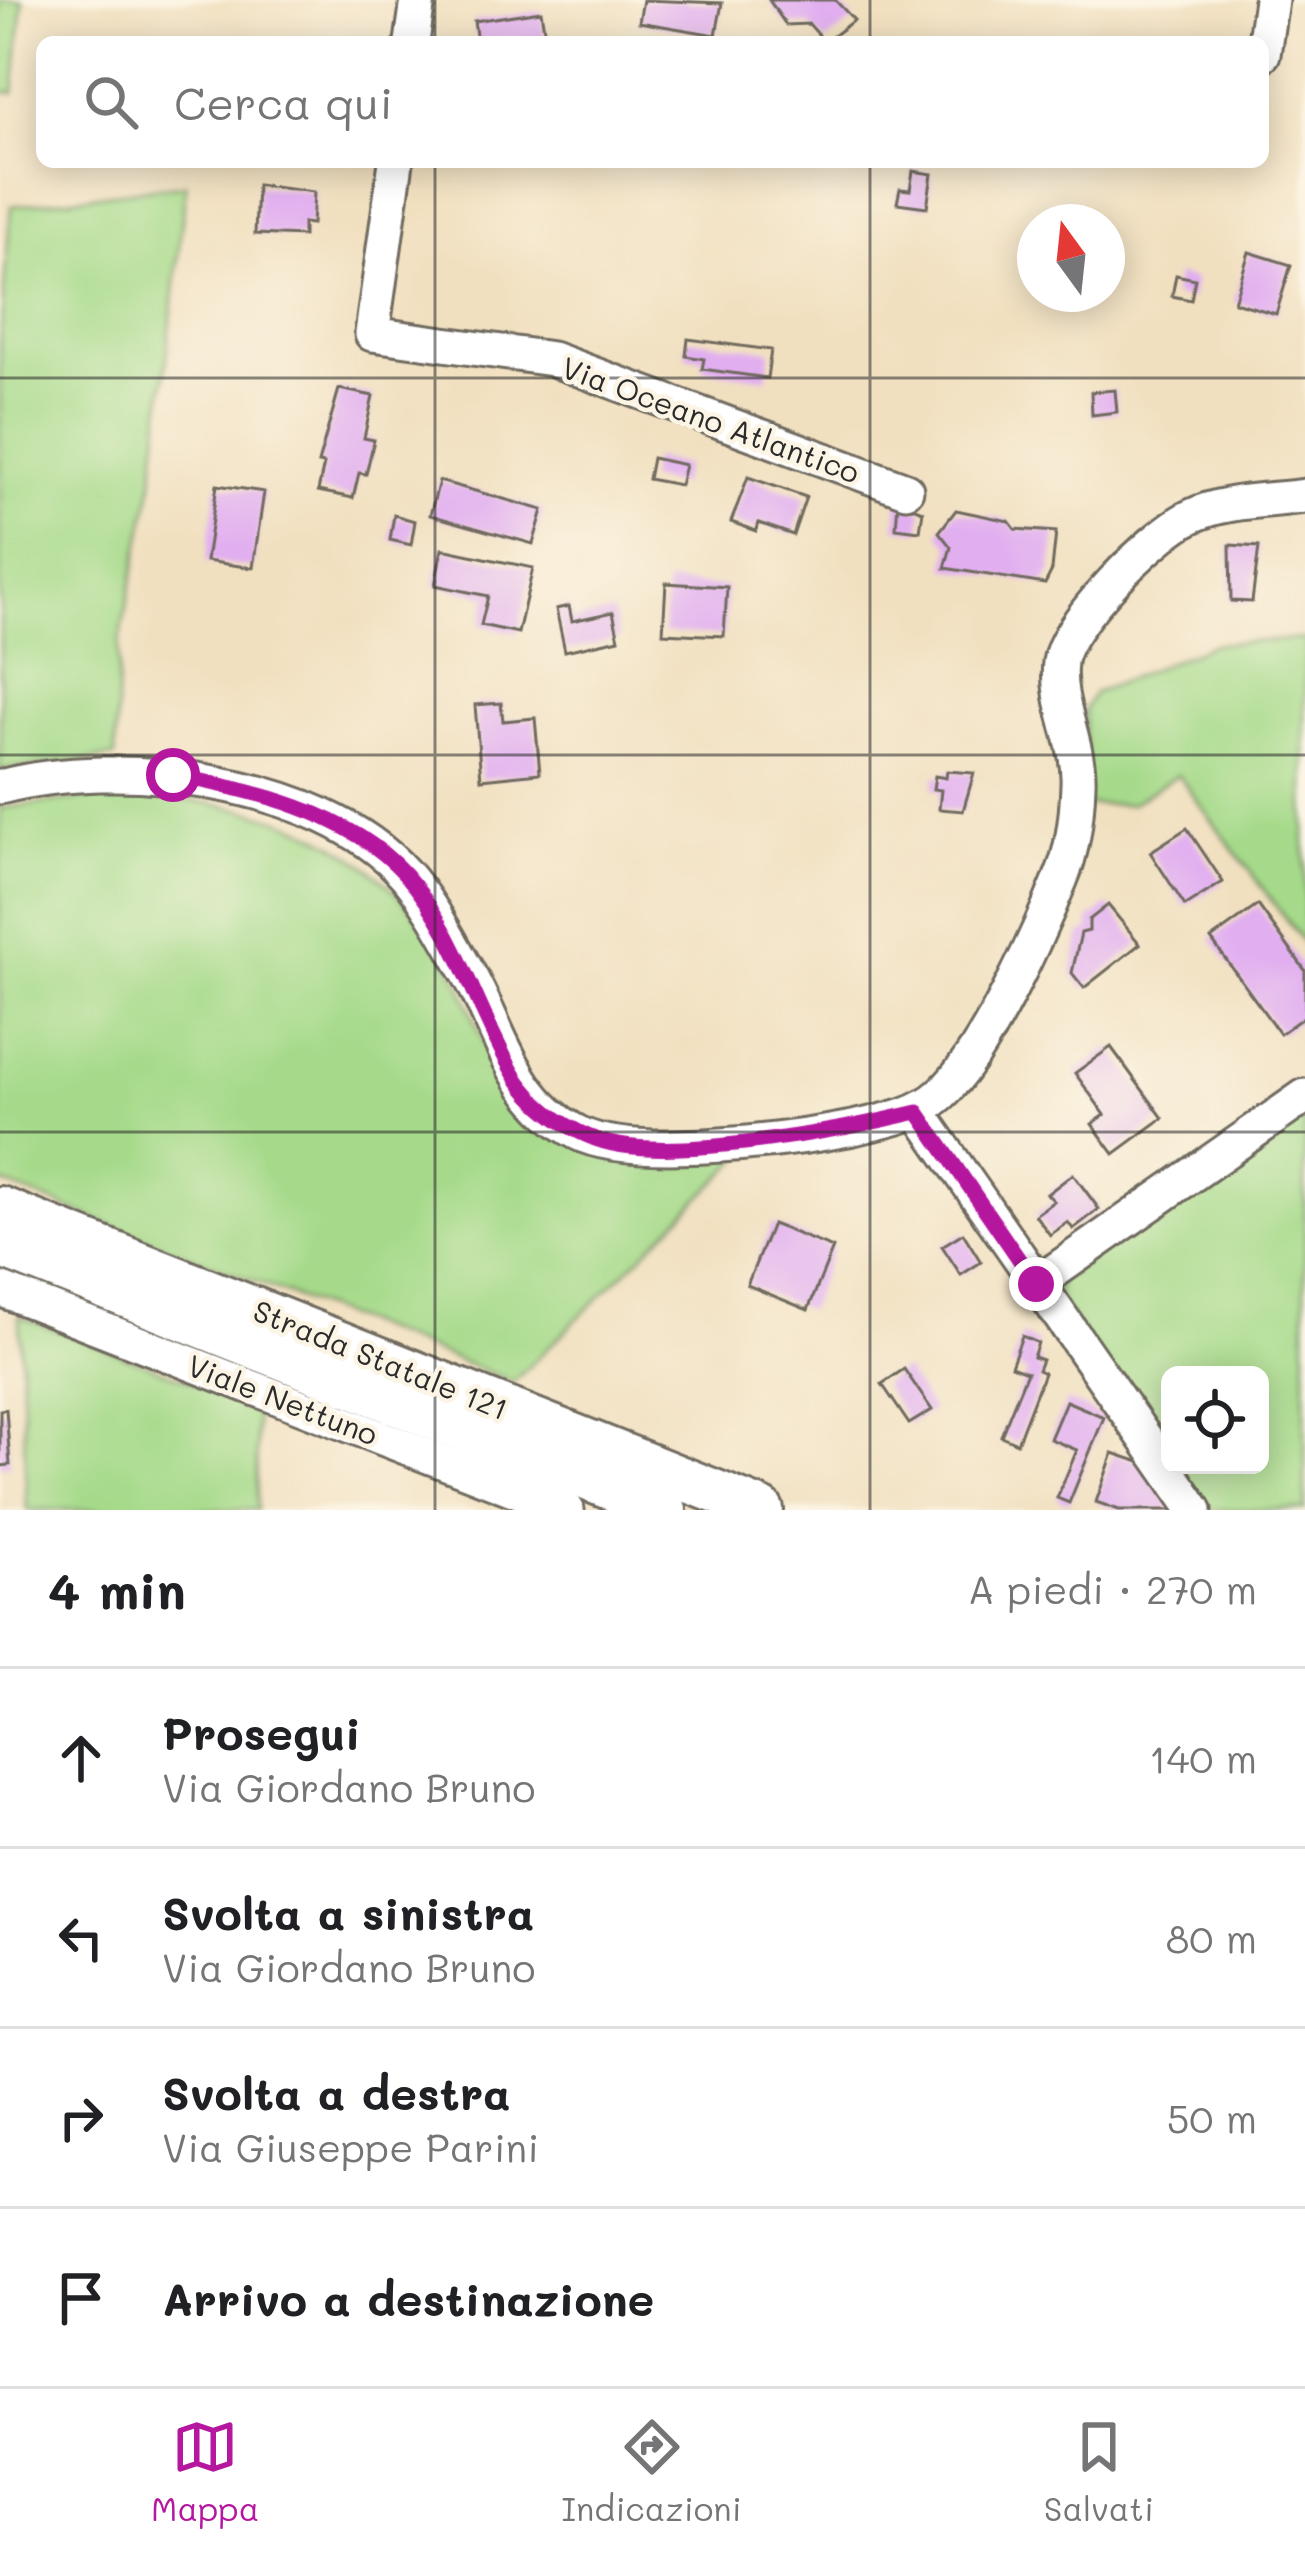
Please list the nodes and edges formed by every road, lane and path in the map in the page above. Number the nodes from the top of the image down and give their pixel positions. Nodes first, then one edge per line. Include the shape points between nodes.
1 (418, 0) edge
2 (1270, 0) edge
3 (413, 36) edge
4 (1265, 36) edge
5 (395, 168) edge
6 (906, 490) dead end
7 (1305, 496) edge
8 (0, 788) edge
9 (1305, 1096) edge
10 (918, 1112) junction
11 (0, 1208) edge
12 (0, 1246) edge
13 (1036, 1284) junction
14 (0, 1289) edge
15 (567, 1510) edge
16 (665, 1510) edge
17 (762, 1510) edge
18 (1195, 1510) edge

1 - 3 street
2 - 4 street
5 - 6 street, Via Oceano Atlantico via 372,334 552,359
7 - 10 street via 1194,514 1162,535 1074,627 1060,658 1079,782 1062,877 966,1070
8 - 10 street via 173,775 248,790 365,842 406,874 469,974 512,1071 578,1133 652,1148 849,1129
9 - 13 street
10 - 13 street
11 - 17 main road, Strada Statale 121
12 - 16 main road, Strada Statale 121
13 - 18 street
14 - 15 street, Viale Nettuno

